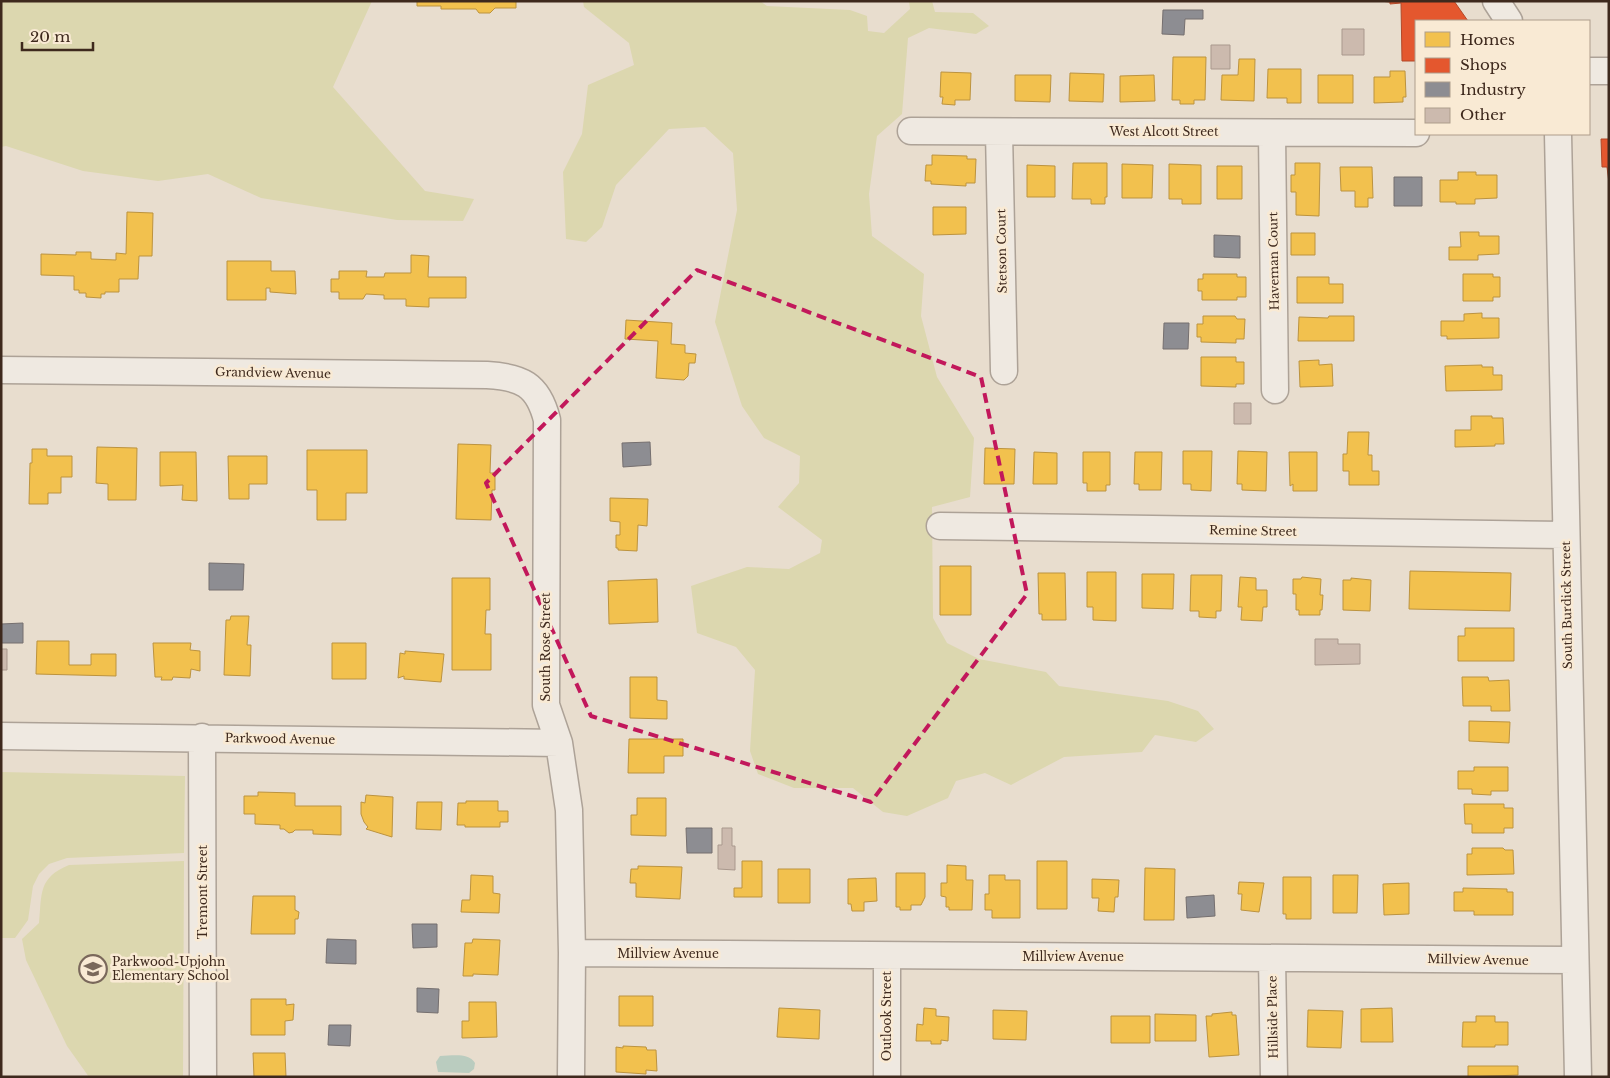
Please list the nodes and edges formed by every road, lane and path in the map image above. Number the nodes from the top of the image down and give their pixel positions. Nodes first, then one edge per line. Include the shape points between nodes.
1 (1496, 1) edge
2 (1508, 20) edge
3 (1590, 71) edge
4 (1609, 71) edge
5 (911, 131) dead end
6 (999, 132) junction
7 (1272, 133) junction
8 (1415, 133) edge
9 (1558, 135) edge
10 (1, 370) edge
11 (1004, 371) dead end
12 (1275, 390) dead end
13 (537, 396) joint
14 (940, 526) dead end
15 (1565, 535) junction
16 (1, 736) edge
17 (202, 738) junction
18 (559, 743) junction
19 (572, 953) junction
20 (887, 956) junction
21 (1272, 958) junction
22 (1575, 960) junction
23 (203, 1077) edge
24 (571, 1077) edge
25 (886, 1077) edge
26 (1274, 1077) edge
27 (1578, 1077) edge

1 - 2 street
3 - 4 street
5 - 6 street, West Alcott Street
6 - 7 street, West Alcott Street
6 - 11 street, Stetson Court
7 - 8 street, West Alcott Street
7 - 12 street, Haveman Court
9 - 15 street, South Burdick Street
10 - 13 street, Grandview Avenue via 486,374 513,377
13 - 18 street, South Rose Street via 544,406 547,420 546,705
14 - 15 street, Remine Street
15 - 22 street, South Burdick Street
16 - 17 street, Parkwood Avenue
17 - 18 street, Parkwood Avenue
17 - 23 street, Tremont Street
18 - 19 street, South Rose Street via 568,810
19 - 20 street, Millview Avenue
19 - 24 street, South Rose Street
20 - 21 street, Millview Avenue
20 - 25 street, Outlook Street
21 - 22 street, Millview Avenue
21 - 26 street, Hillside Place
22 - 27 street, South Burdick Street

